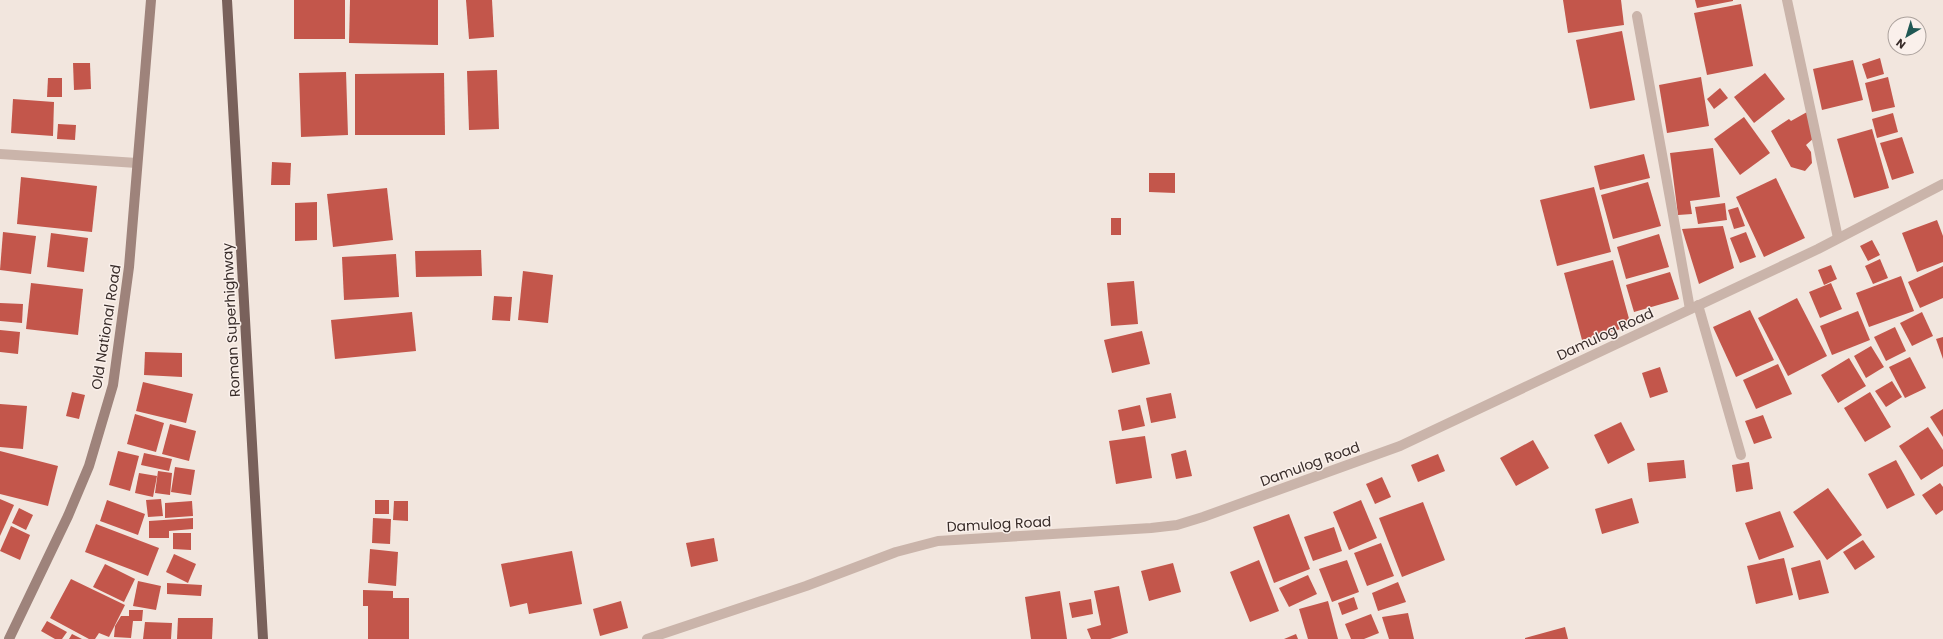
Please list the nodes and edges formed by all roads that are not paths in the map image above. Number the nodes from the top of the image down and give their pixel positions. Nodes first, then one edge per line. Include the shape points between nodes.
1 (151, 0) edge
2 (227, 0) edge
3 (1787, 0) edge
4 (1636, 16) dead end
5 (0, 154) edge
6 (137, 163) junction
7 (1943, 184) edge
8 (1838, 238) junction
9 (1694, 307) junction
10 (1741, 455) dead end
11 (9, 639) edge
12 (263, 639) edge
13 (647, 639) edge

1 - 6 main road, Old National Road
2 - 12 main road, Roman Superhighway
3 - 8 street
4 - 9 street
5 - 6 street
6 - 11 main road, Old National Road via 129,267 113,385 86,473
7 - 8 street, Damulog Road
8 - 9 street, Damulog Road
9 - 10 street
9 - 13 street, Damulog Road via 1400,446 1190,521 1151,528 938,541 896,552 806,586

